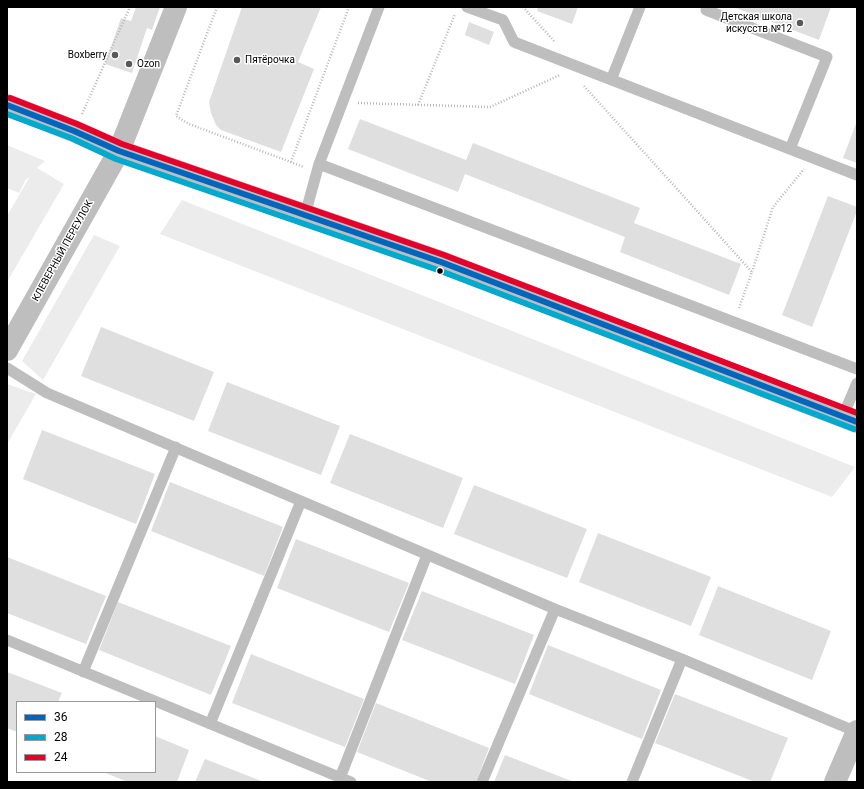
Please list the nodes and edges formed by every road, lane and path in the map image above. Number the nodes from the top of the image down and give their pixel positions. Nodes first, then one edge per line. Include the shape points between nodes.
1 (130, 7) edge
2 (176, 7) edge
3 (217, 7) edge
4 (350, 7) edge
5 (379, 7) edge
6 (458, 7) edge
7 (466, 7) edge
8 (524, 7) edge
9 (640, 7) edge
10 (480, 9) edge
11 (706, 10) dead end
12 (558, 46) dead end
13 (580, 68) junction
14 (611, 80) junction
15 (355, 103) dead end
16 (7, 105) edge
17 (418, 105) junction
18 (74, 131) junction
19 (790, 149) junction
20 (119, 151) junction
21 (813, 158) junction
22 (291, 162) junction
23 (318, 168) junction
24 (857, 175) edge
25 (305, 216) junction
26 (752, 272) junction
27 (734, 322) junction
28 (7, 350) edge
29 (7, 368) edge
30 (857, 369) edge
31 (857, 383) edge
32 (850, 419) edge
33 (176, 447) junction
34 (301, 501) junction
35 (427, 554) junction
36 (555, 609) junction
37 (7, 640) edge
38 (682, 659) junction
39 (83, 672) junction
40 (154, 701) edge
41 (156, 702) edge
42 (210, 724) junction
43 (857, 732) edge
44 (340, 778) junction
45 (351, 782) edge
46 (482, 782) edge
47 (632, 782) edge
48 (835, 782) edge

1 - 18 path
2 - 20 street, КЛЕВЕРНЫЙ ПЕРЕУЛОК
3 - 22 path via 176,116 189,124
4 - 22 path
5 - 23 lane
6 - 17 path
7 - 10 lane
8 - 12 path
9 - 14 lane
10 - 13 lane via 503,20 514,42
11 - 19 lane via 827,57
13 - 14 lane
13 - 17 path via 550,78 490,107
13 - 26 path via 581,82
14 - 19 lane
15 - 17 path
16 - 18 street
18 - 20 street
19 - 21 lane
20 - 25 street
20 - 28 street, КЛЕВЕРНЫЙ ПЕРЕУЛОК
21 - 24 lane
21 - 26 path via 773,207
22 - 23 path
23 - 25 lane
23 - 27 lane
25 - 32 street via 441,262
26 - 27 path
27 - 30 lane
29 - 33 lane via 47,393
31 - 32 lane
33 - 34 lane
33 - 39 lane
34 - 35 lane
34 - 42 lane
35 - 36 lane
35 - 44 lane
36 - 38 lane
36 - 46 lane
37 - 39 lane
38 - 43 lane
38 - 47 lane
39 - 40 lane
41 - 42 lane
42 - 44 lane
43 - 48 street
44 - 45 lane

